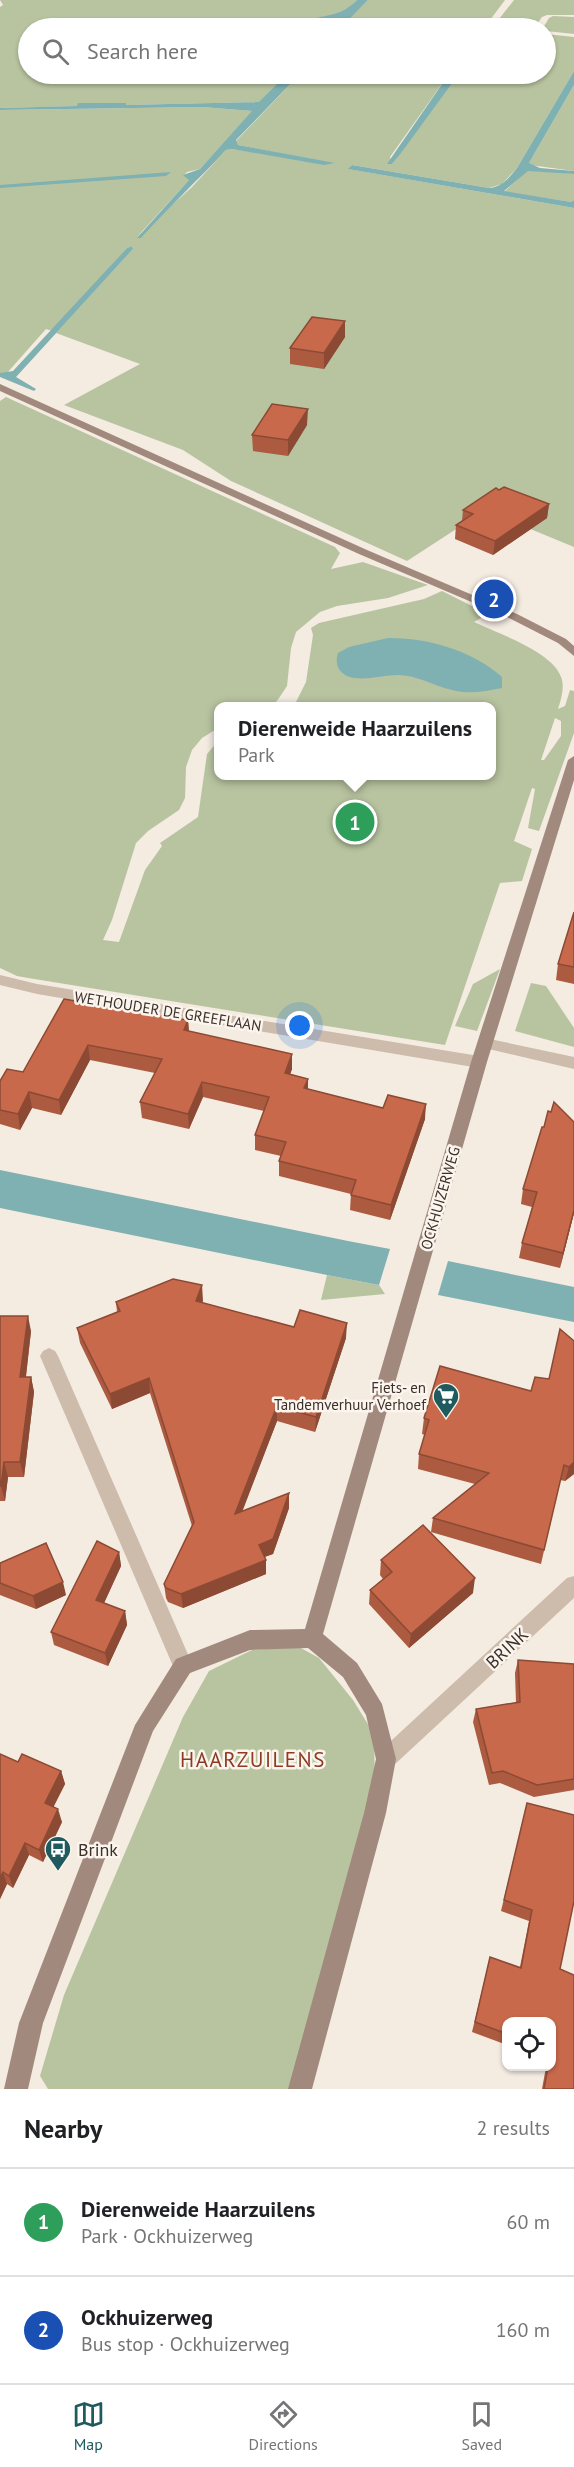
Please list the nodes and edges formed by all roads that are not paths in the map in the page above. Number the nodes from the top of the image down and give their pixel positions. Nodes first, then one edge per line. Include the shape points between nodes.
1 (0, 387) edge
2 (574, 652) edge
3 (574, 760) edge
4 (0, 980) edge
5 (485, 1043) junction
6 (479, 1062) junction
7 (574, 1064) edge
8 (49, 1356) dead end
9 (574, 1585) edge
10 (312, 1638) junction
11 (183, 1666) junction
12 (386, 1760) junction
13 (10, 2088) edge
14 (300, 2089) edge

1 - 2 street via 496,608 562,641
3 - 5 street, OCKHUIZERWEG
4 - 6 street, WETHOUDER DE GREEFLAAN
5 - 6 street, OCKHUIZERWEG
5 - 7 street
6 - 10 street, OCKHUIZERWEG
8 - 11 street
9 - 12 street, BRINK
10 - 11 street via 250,1640
10 - 12 street via 350,1670 375,1711
11 - 13 street via 142,1733
12 - 14 street via 375,1814

